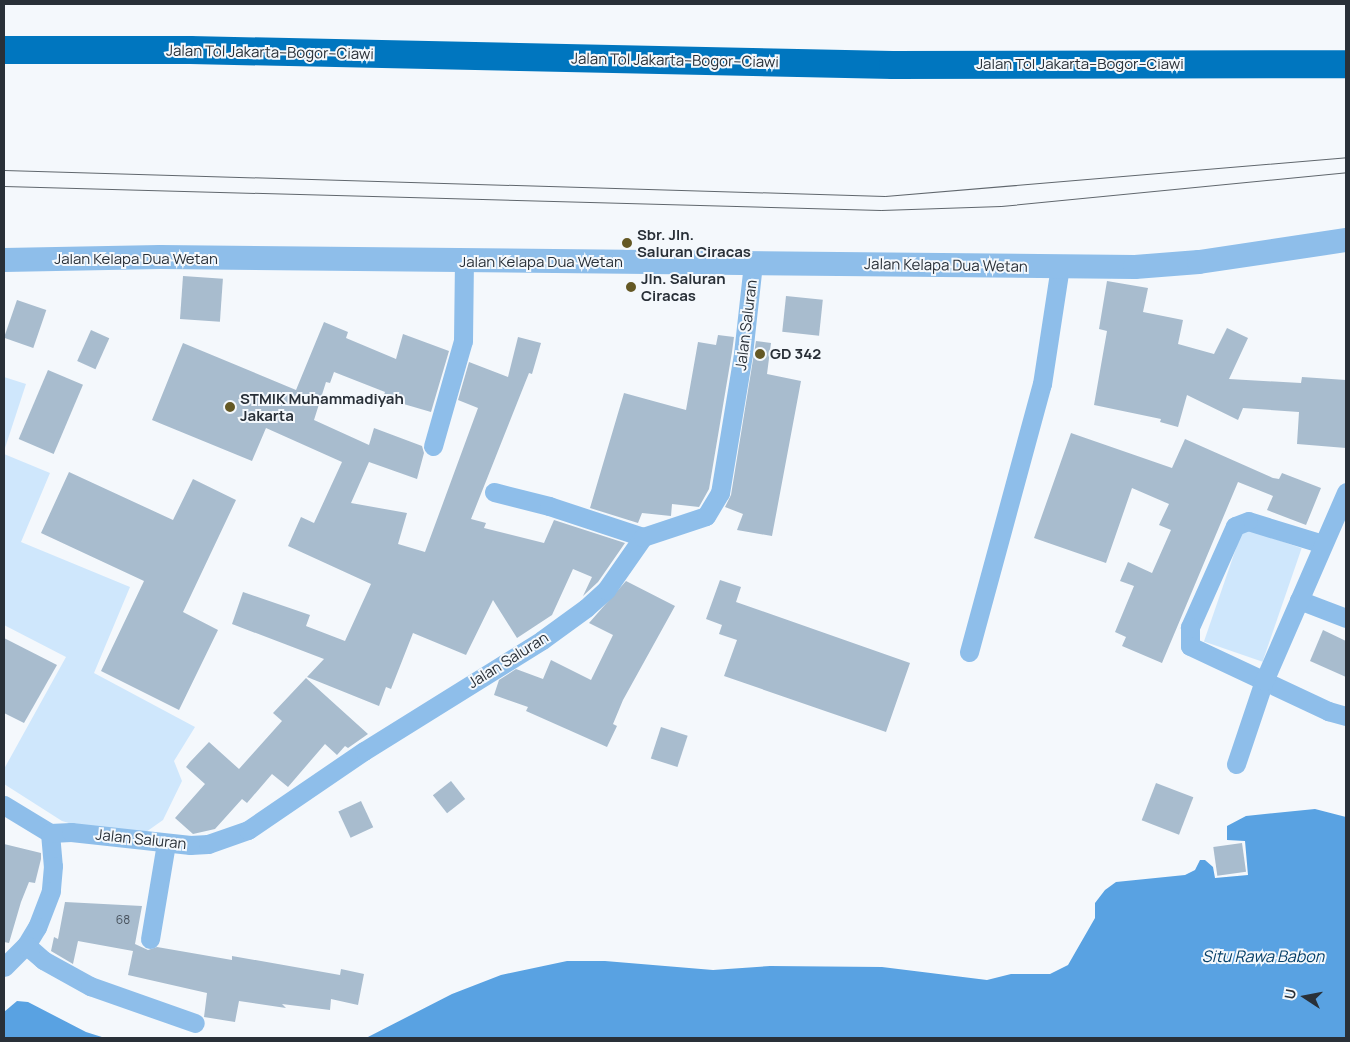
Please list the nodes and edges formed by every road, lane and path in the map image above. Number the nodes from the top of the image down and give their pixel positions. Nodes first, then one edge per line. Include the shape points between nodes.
1 (4, 50) edge
2 (1346, 64) edge
3 (1346, 240) edge
4 (4, 260) edge
5 (464, 262) junction
6 (753, 263) junction
7 (1060, 267) junction
8 (432, 446) dead end
9 (494, 492) dead end
10 (1346, 492) edge
11 (643, 537) junction
12 (1323, 544) junction
13 (1299, 600) junction
14 (1346, 618) edge
15 (969, 652) dead end
16 (1264, 681) junction
17 (1346, 716) edge
18 (1236, 764) dead end
19 (4, 805) edge
20 (50, 833) junction
21 (166, 843) junction
22 (150, 939) dead end
23 (26, 945) junction
24 (4, 967) edge
25 (195, 1023) dead end

1 - 2 highway, Jalan Tol Jakarta–Bogor–Ciawi via 190,50 893,65
3 - 7 street, Jalan Kelapa Dua Wetan via 1199,262 1135,267
4 - 5 street, Jalan Kelapa Dua Wetan via 160,258
5 - 6 street, Jalan Kelapa Dua Wetan
5 - 8 street via 463,341
6 - 7 street, Jalan Kelapa Dua Wetan
6 - 11 street, Jalan Saluran via 743,354 720,493 706,516
7 - 15 street via 1042,384
9 - 11 street
10 - 12 street
11 - 21 street, Jalan Saluran via 606,590 586,608 270,817 231,838 208,844
12 - 13 street
12 - 16 street via 1248,521 1241,522 1230,535 1190,627 1190,646 1195,651
13 - 14 street
13 - 16 street
16 - 17 street
16 - 18 street
19 - 20 street
20 - 21 street, Jalan Saluran via 71,832
20 - 23 street via 53,853 51,891
21 - 22 street
23 - 24 street
23 - 25 street via 43,960 90,986

